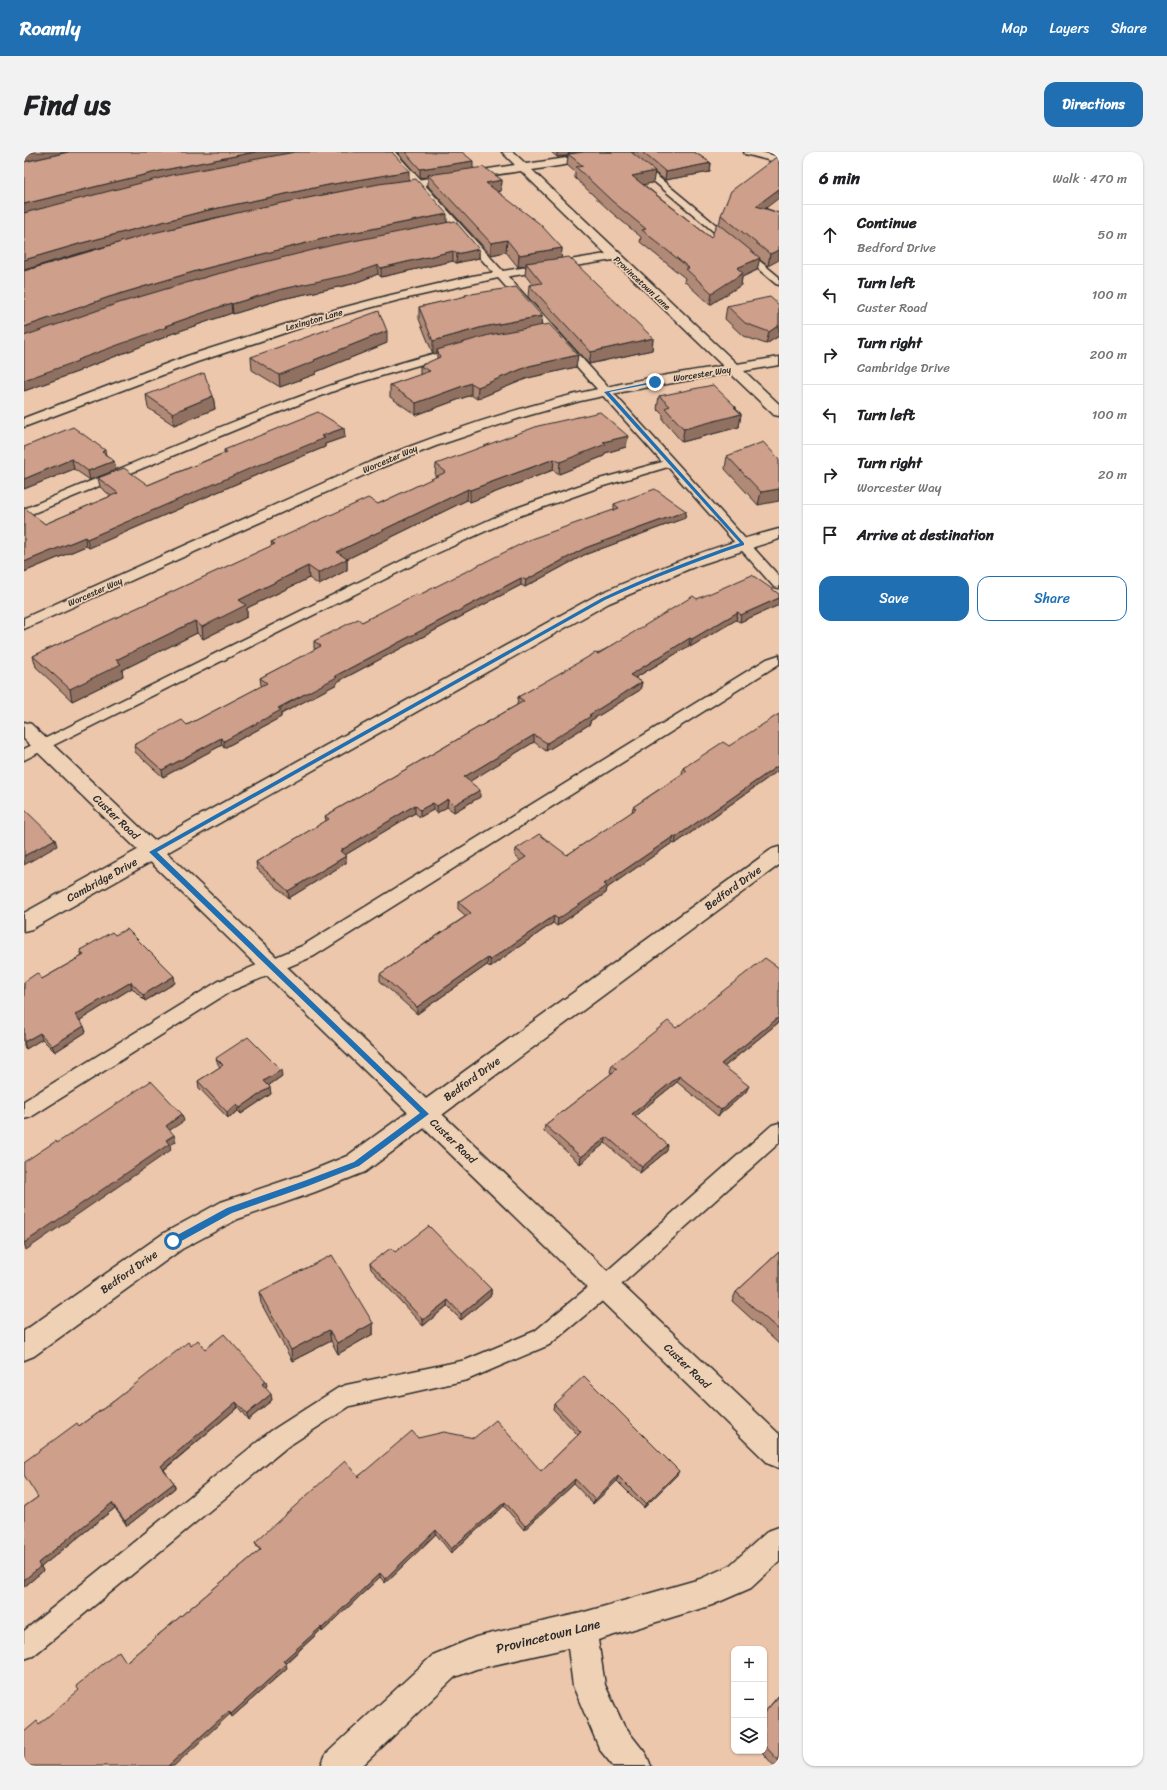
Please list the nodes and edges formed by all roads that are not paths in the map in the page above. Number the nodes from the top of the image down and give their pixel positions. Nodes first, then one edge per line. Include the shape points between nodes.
1 (390, 152) edge
2 (507, 152) edge
3 (626, 152) edge
4 (749, 152) edge
5 (779, 160) edge
6 (524, 168) junction
7 (418, 182) junction
8 (381, 188) edge
9 (457, 226) junction
10 (442, 229) edge
11 (614, 256) junction
12 (500, 274) junction
13 (779, 282) edge
14 (551, 331) junction
15 (537, 333) edge
16 (472, 347) edge
17 (779, 361) edge
18 (734, 369) junction
19 (606, 392) junction
20 (779, 412) edge
21 (24, 423) edge
22 (670, 463) junction
23 (24, 513) edge
24 (779, 534) edge
25 (743, 544) junction
26 (779, 584) edge
27 (24, 624) edge
28 (779, 659) edge
29 (24, 728) edge
30 (33, 750) edge
31 (152, 852) junction
32 (779, 854) edge
33 (24, 923) edge
34 (271, 965) junction
35 (24, 1111) edge
36 (425, 1114) junction
37 (779, 1131) edge
38 (605, 1286) junction
39 (24, 1347) edge
40 (779, 1454) edge
41 (779, 1542) edge
42 (581, 1629) junction
43 (24, 1647) edge
44 (338, 1766) edge
45 (634, 1766) edge

1 - 7 lane
2 - 6 street, Provincetown Lane
3 - 6 street
3 - 13 lane
4 - 5 street
6 - 7 street
6 - 11 street, Provincetown Lane
7 - 8 street
7 - 9 lane
9 - 10 lane
9 - 12 lane
11 - 12 street, Lexington Lane
11 - 18 street, Provincetown Lane
12 - 14 lane
12 - 21 street, Lexington Lane via 383,300 293,325 192,359
14 - 15 lane
14 - 19 lane
16 - 23 lane via 343,384
17 - 18 street, Worcester Way
18 - 19 street, Worcester Way
18 - 20 street, Provincetown Lane
19 - 22 lane
19 - 27 street, Worcester Way via 541,407 374,465
22 - 25 lane
22 - 30 lane via 596,484 515,513 429,552
24 - 25 street, Cambridge Drive
25 - 26 lane
25 - 31 street, Cambridge Drive via 668,571 604,599
28 - 34 lane via 308,951
29 - 30 street, Custer Road
30 - 31 street, Custer Road
31 - 33 street, Cambridge Drive
31 - 34 street, Custer Road
32 - 36 street, Bedford Drive
34 - 35 lane via 225,986
34 - 36 street, Custer Road
36 - 38 street, Custer Road
36 - 39 street, Bedford Drive via 356,1164 230,1210 173,1241
37 - 38 lane
38 - 40 street, Custer Road
38 - 43 lane via 542,1338 466,1370 346,1396 279,1439
41 - 42 street, Provincetown Lane via 740,1577 701,1594
42 - 44 street, Provincetown Lane via 476,1653 444,1666
42 - 45 street via 589,1686 612,1738

